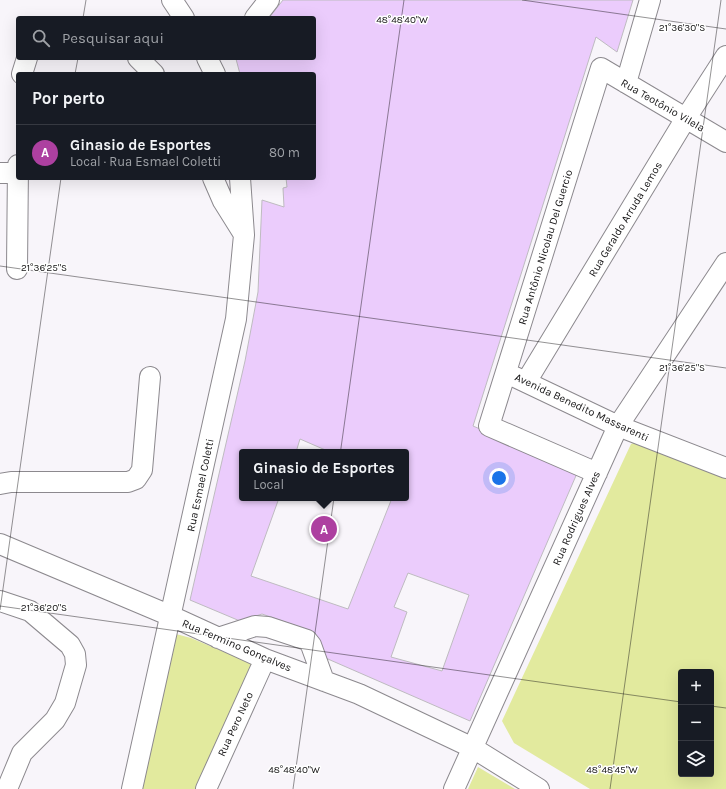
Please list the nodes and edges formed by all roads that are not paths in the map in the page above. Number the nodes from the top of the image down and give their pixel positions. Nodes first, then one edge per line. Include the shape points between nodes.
1 (172, 0) edge
2 (269, 0) edge
3 (650, 0) edge
4 (183, 16) edge
5 (257, 16) edge
6 (726, 56) edge
7 (26, 60) edge
8 (140, 60) edge
9 (601, 68) joint
10 (23, 72) edge
11 (152, 72) edge
12 (626, 83) junction
13 (686, 118) junction
14 (726, 142) edge
15 (0, 173) edge
16 (16, 173) edge
17 (18, 180) edge
18 (214, 180) edge
19 (240, 180) edge
20 (244, 234) junction
21 (726, 263) edge
22 (17, 269) dead end
23 (505, 372) junction
24 (150, 377) dead end
25 (526, 382) junction
26 (618, 426) junction
27 (726, 468) edge
28 (597, 473) junction
29 (0, 484) edge
30 (0, 544) edge
31 (0, 601) edge
32 (171, 616) junction
33 (218, 638) junction
34 (265, 659) junction
35 (324, 681) junction
36 (473, 748) junction
37 (7, 789) edge
38 (132, 789) edge
39 (206, 789) edge
40 (454, 789) edge
41 (539, 789) edge

1 - 4 street
2 - 5 street
3 - 12 street
6 - 13 street, Rua Geraldo Arruda Lemos
7 - 10 street
8 - 11 street
9 - 12 street, Rua Teotônio Vilela
9 - 23 street, Rua Antônio Nicolau Del Guercio
12 - 13 street, Rua Teotônio Vilela
13 - 14 street, Rua Teotônio Vilela
13 - 25 street, Rua Geraldo Arruda Lemos
15 - 16 street
17 - 22 street
18 - 20 street via 223,201
19 - 20 street, Rua Esmael Coletti
20 - 32 street, Rua Esmael Coletti via 236,320
21 - 26 street, Rua Rodrigues Alves
23 - 25 street, Avenida Benedito Massarenti
23 - 28 street, Rua Antônio Nicolau Del Guercio via 489,426
24 - 29 street via 142,470 136,479 128,482
25 - 26 street, Avenida Benedito Massarenti
26 - 27 street, Avenida Benedito Massarenti
26 - 28 street, Rua Rodrigues Alves
28 - 36 street, Rua Rodrigues Alves
30 - 32 street, Rua Fermino Gonçalves
31 - 37 street via 30,611 70,645 76,654 76,665 65,703 55,720 22,753
32 - 33 street, Rua Fermino Gonçalves
32 - 38 street, Rua Esmael Coletti
33 - 34 street, Rua Fermino Gonçalves
33 - 35 street via 262,626 307,640
34 - 35 street, Rua Fermino Gonçalves
34 - 39 street, Rua Pero Neto
35 - 36 street, Rua Fermino Gonçalves via 358,694
36 - 40 street, Rua Rodrigues Alves
36 - 41 street, Rua Fermino Gonçalves

